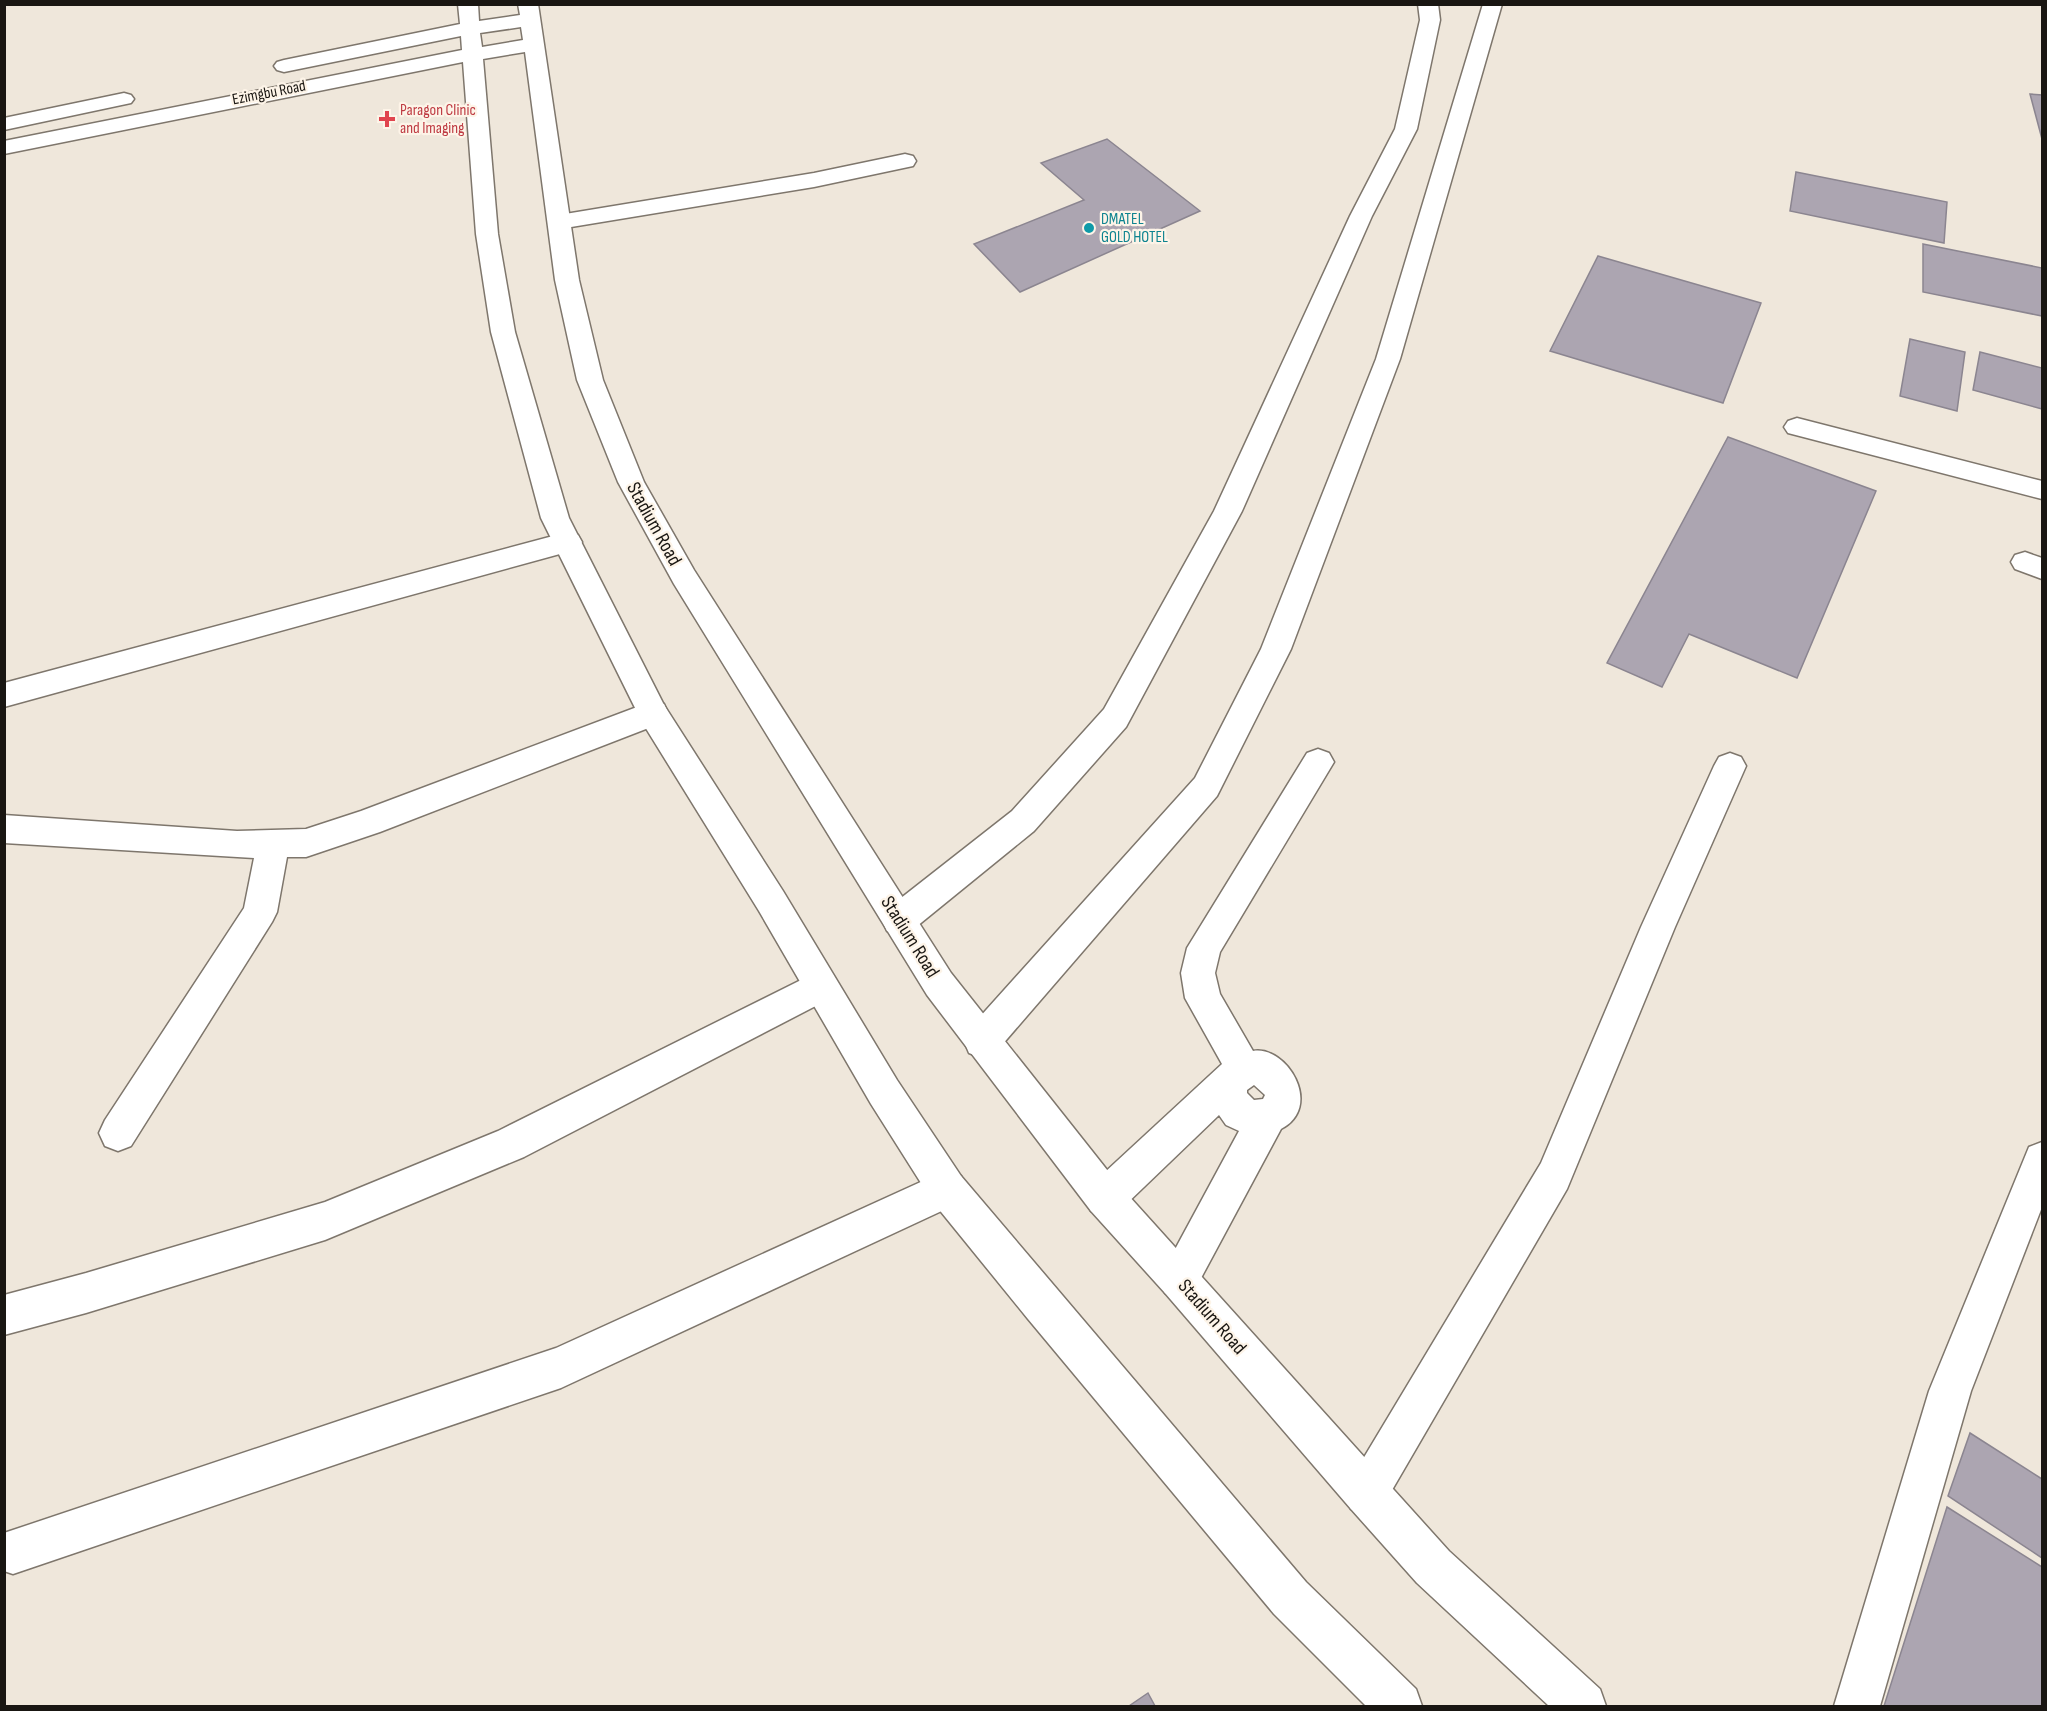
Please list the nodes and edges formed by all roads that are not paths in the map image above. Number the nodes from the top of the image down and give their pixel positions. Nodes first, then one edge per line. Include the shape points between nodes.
1 (1428, 4) edge
2 (1493, 4) edge
3 (530, 23) edge
4 (470, 29) edge
5 (261, 71) dead end
6 (144, 95) dead end
7 (4, 124) edge
8 (4, 148) edge
9 (905, 162) dead end
10 (559, 222) junction
11 (1797, 427) dead end
12 (2043, 490) edge
13 (568, 542) junction
14 (4, 695) edge
15 (653, 713) junction
16 (1318, 762) dead end
17 (1730, 766) dead end
18 (4, 829) edge
19 (273, 844) junction
20 (899, 920) junction
21 (820, 986) junction
22 (982, 1041) junction
23 (1238, 1073) junction
24 (118, 1133) dead end
25 (2043, 1160) edge
26 (947, 1189) junction
27 (1105, 1198) junction
28 (1179, 1279) junction
29 (4, 1315) edge
30 (1365, 1494) junction
31 (13, 1552) dead end
32 (1399, 1707) edge
33 (1583, 1707) edge
34 (1857, 1707) edge

1 - 20 main road via 1430,20 1406,129 1361,216 1228,511 1115,718 1023,820
2 - 22 main road via 1388,359 1276,649 1206,787
3 - 4 main road, Ezimgbu Road
3 - 10 main road, Stadium Road
4 - 5 main road, Ezimgbu Road
4 - 8 main road, Ezimgbu Road via 216,103
4 - 13 main road via 487,234 503,332 555,518
6 - 7 main road
9 - 10 main road
10 - 20 main road, Stadium Road via 567,280 590,380 631,482 684,578
11 - 12 main road
13 - 14 main road
13 - 15 main road
15 - 19 main road via 369,822 306,843
15 - 21 main road
16 - 23 main road via 1203,948 1198,973 1203,998
17 - 30 main road via 1554,1176
18 - 19 main road via 237,845
19 - 24 main road via 260,912
20 - 22 main road, Stadium Road via 939,984
21 - 26 main road
21 - 29 main road via 511,1144 325,1221
22 - 27 main road, Stadium Road
23 - 27 main road
23 - 28 main road via 1257,1068 1270,1073 1281,1084 1283,1098 1279,1110 1267,1118
25 - 34 main road via 1950,1391
26 - 31 main road via 561,1368
26 - 32 main road via 1290,1598
27 - 28 main road, Stadium Road
28 - 30 main road, Stadium Road
30 - 33 main road, Stadium Road via 1434,1567

